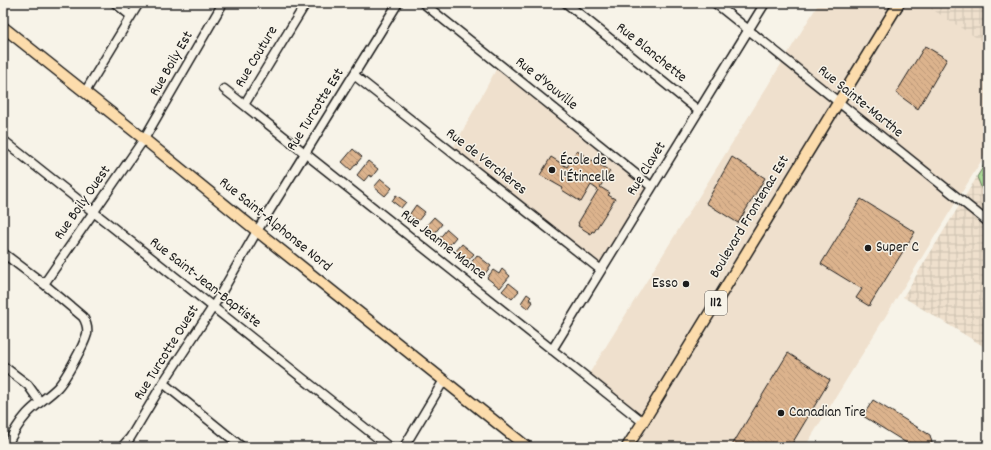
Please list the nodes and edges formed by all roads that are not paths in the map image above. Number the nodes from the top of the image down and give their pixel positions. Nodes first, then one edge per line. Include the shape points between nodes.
1 (115, 3) edge
2 (139, 3) edge
3 (223, 3) edge
4 (306, 3) edge
5 (398, 3) edge
6 (423, 3) edge
7 (566, 3) edge
8 (715, 3) edge
9 (766, 3) edge
10 (899, 3) edge
11 (131, 16) junction
12 (3, 27) edge
13 (748, 31) junction
14 (354, 75) junction
15 (224, 89) dead end
16 (85, 92) junction
17 (838, 102) junction
18 (244, 105) junction
19 (699, 111) junction
20 (144, 139) junction
21 (3, 140) edge
22 (305, 154) junction
23 (652, 187) junction
24 (93, 212) junction
25 (988, 222) edge
26 (257, 231) junction
27 (3, 253) edge
28 (601, 270) junction
29 (44, 284) junction
30 (212, 307) junction
31 (552, 350) junction
32 (3, 366) edge
33 (444, 380) junction
34 (162, 383) junction
35 (40, 402) junction
36 (643, 422) junction
37 (6, 447) edge
38 (122, 447) edge
39 (242, 447) edge
40 (389, 447) edge
41 (404, 447) edge
42 (527, 447) edge
43 (627, 447) edge

1 - 11 street
2 - 11 street
3 - 20 street, Rue Boily Est
4 - 18 street, Rue Couture
5 - 14 street, Rue Turcotte Est
6 - 23 street, Rue d'Youville
7 - 19 street, Rue Blanchette
8 - 13 street, Rue Sainte-Marthe
9 - 13 street, Rue Clavet
10 - 17 main road, Boulevard Frontenac Est / 112
11 - 16 street
12 - 16 main road, Rue Saint-Alphonse Nord
13 - 17 street, Rue Sainte-Marthe
13 - 19 street, Rue Clavet
14 - 22 street, Rue Turcotte Est
14 - 28 street, Rue de Verchères
15 - 18 street, Rue Jeanne-Mance
16 - 20 main road, Rue Saint-Alphonse Nord
17 - 25 street, Rue Sainte-Marthe
17 - 36 main road, Boulevard Frontenac Est / 112
18 - 22 street, Rue Jeanne-Mance
19 - 23 street, Rue Clavet
20 - 24 street, Rue Boily Ouest
20 - 26 main road, Rue Saint-Alphonse Nord
21 - 24 street, Rue Saint-Jean-Baptiste
22 - 26 street, Rue Turcotte Est
22 - 31 street, Rue Jeanne-Mance
23 - 28 street, Rue Clavet
24 - 29 street, Rue Boily Ouest
24 - 30 street, Rue Saint-Jean-Baptiste
26 - 30 street, Rue Turcotte Ouest
26 - 33 main road, Rue Saint-Alphonse Nord
27 - 29 street
28 - 31 street, Rue Clavet
29 - 35 street via 83,317 87,334 63,382
30 - 34 street, Rue Turcotte Ouest
30 - 40 street, Rue Saint-Jean-Baptiste
31 - 36 street, Rue Jeanne-Mance
32 - 35 street via 28,385
33 - 41 street
33 - 42 main road, Rue Saint-Alphonse Nord
34 - 38 street, Rue Turcotte Ouest via 130,438
34 - 39 street
35 - 37 street via 14,431
36 - 43 main road, Boulevard Frontenac Est / 112

